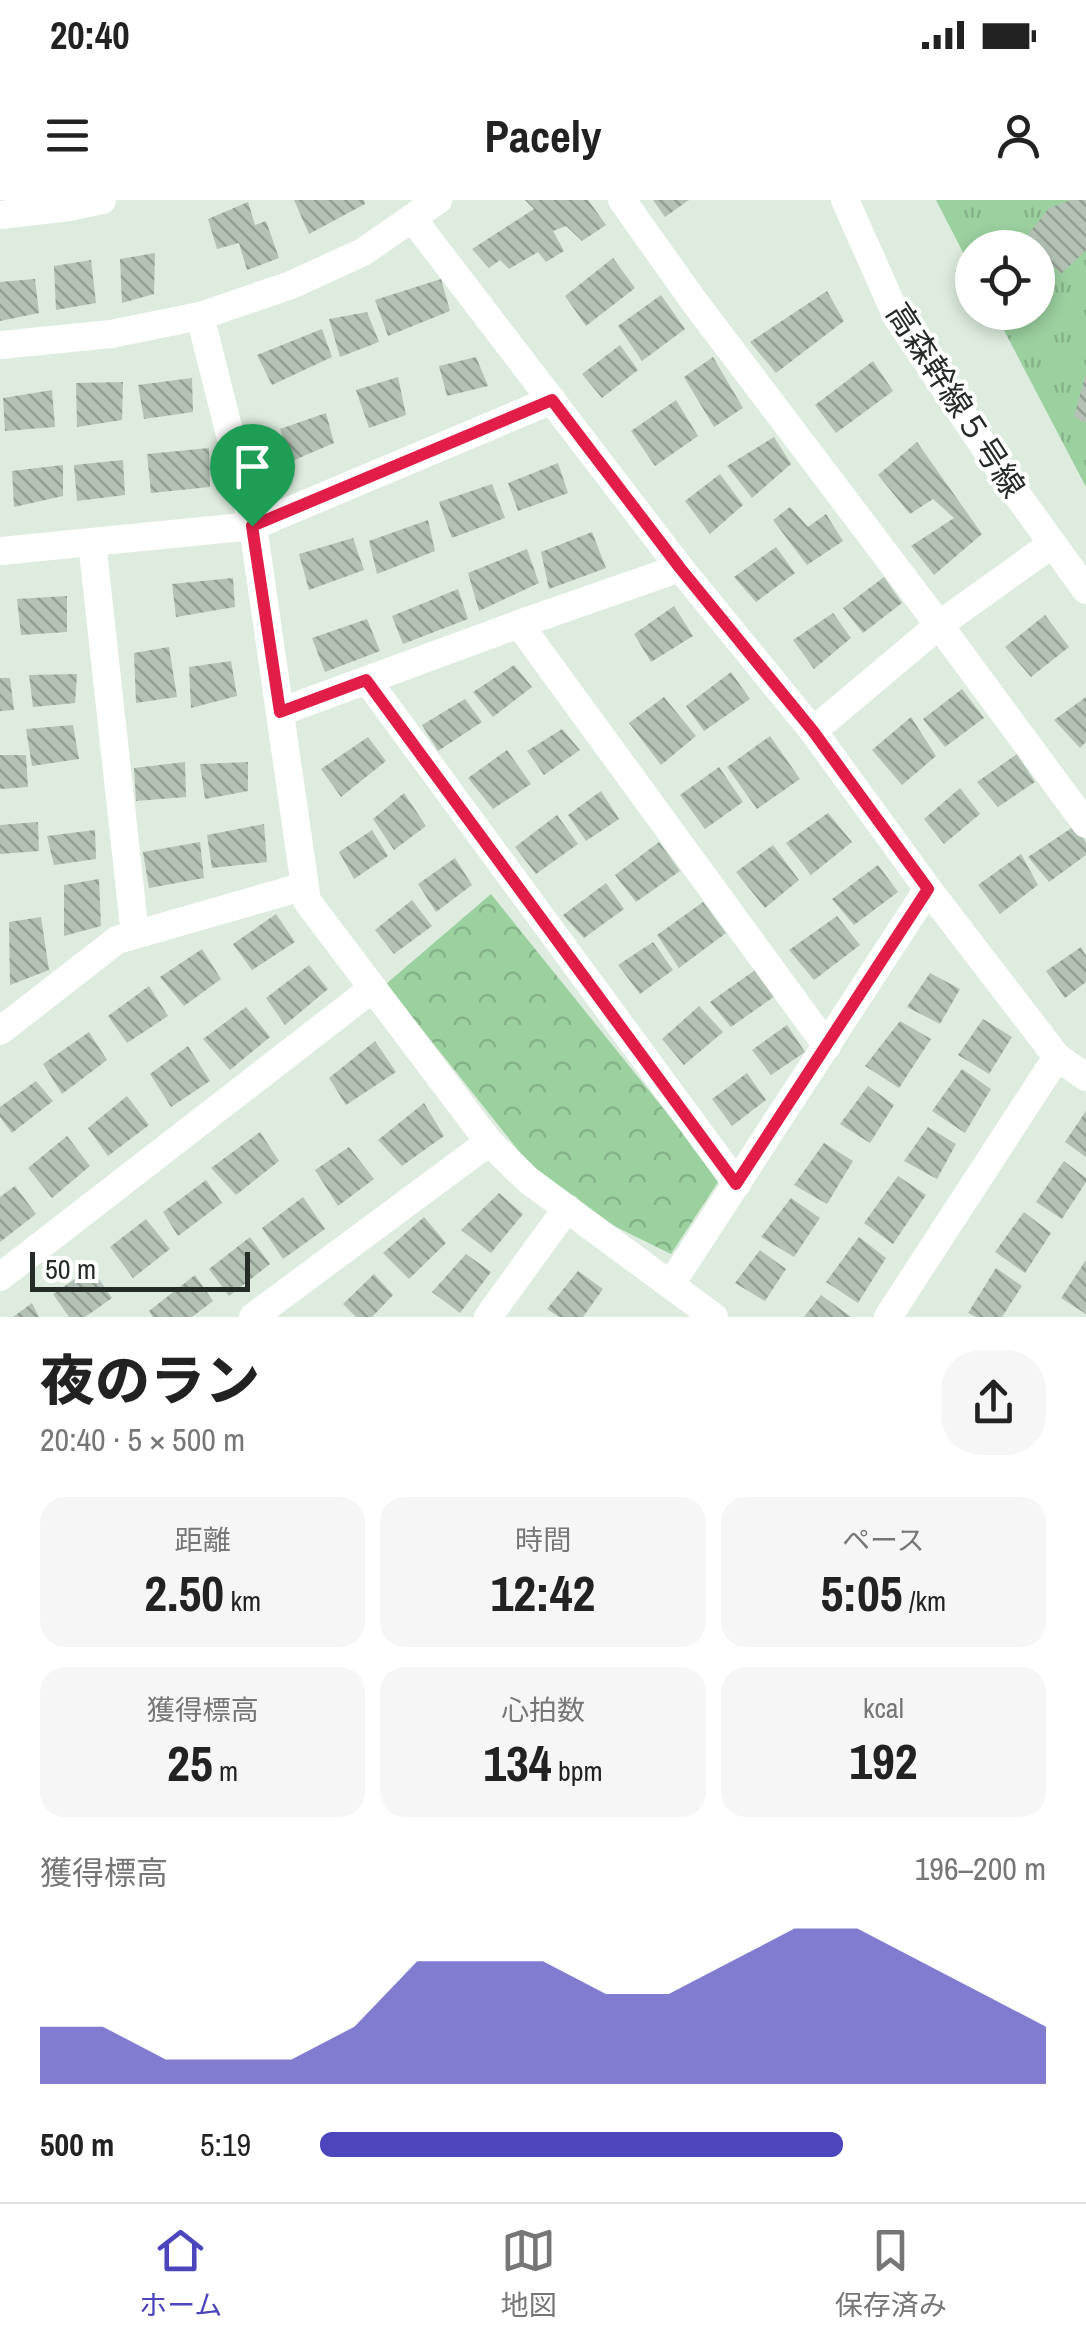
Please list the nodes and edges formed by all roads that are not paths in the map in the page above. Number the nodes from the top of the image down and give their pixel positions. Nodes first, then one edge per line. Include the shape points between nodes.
1 (102, 200) edge
2 (438, 200) edge
3 (622, 200) edge
4 (845, 200) edge
5 (0, 216) edge
6 (412, 218) junction
7 (200, 316) junction
8 (0, 345) edge
9 (552, 400) junction
10 (252, 526) junction
11 (92, 542) junction
12 (1052, 544) junction
13 (0, 551) edge
14 (680, 568) junction
15 (1086, 590) edge
16 (519, 624) junction
17 (939, 625) junction
18 (366, 680) junction
19 (280, 712) junction
20 (813, 731) junction
21 (1086, 824) edge
22 (305, 886) junction
23 (928, 889) junction
24 (135, 935) junction
25 (373, 988) junction
26 (0, 1030) edge
27 (828, 1046) junction
28 (1057, 1057) junction
29 (1086, 1077) edge
30 (489, 1142) junction
31 (736, 1184) junction
32 (567, 1208) junction
33 (0, 1277) edge
34 (671, 1284) junction
35 (253, 1317) edge
36 (488, 1317) edge
37 (714, 1317) edge
38 (888, 1317) edge

1 - 5 street
2 - 6 street
3 - 17 street
4 - 12 street, 高森幹線５号線 via 896,317
6 - 7 street via 363,252 309,277
6 - 9 street
7 - 8 street via 111,334
7 - 10 street
9 - 10 street
9 - 14 street
10 - 11 street
10 - 19 street
11 - 13 street
11 - 24 street
12 - 15 street, 高森幹線５号線
12 - 17 street
14 - 16 street
14 - 20 street
16 - 18 street
16 - 27 street
17 - 20 street
17 - 21 street
18 - 19 street
18 - 31 street
19 - 22 street
20 - 23 street
22 - 24 street
22 - 25 street via 307,900
23 - 27 street
23 - 28 street
24 - 26 street via 117,940
25 - 30 street
25 - 33 street
27 - 31 street
28 - 29 street
28 - 38 street
30 - 32 street
30 - 35 street
31 - 34 street
32 - 34 street
32 - 36 street
34 - 37 street

